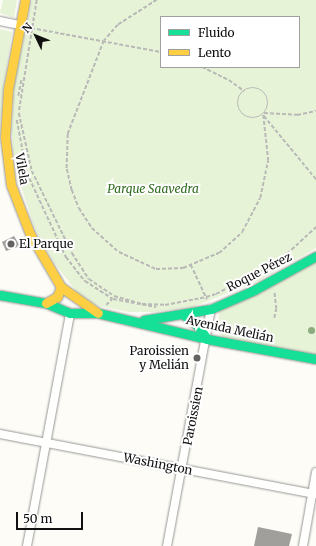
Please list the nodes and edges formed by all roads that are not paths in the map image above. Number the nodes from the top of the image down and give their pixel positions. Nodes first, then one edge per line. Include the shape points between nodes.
1 (26, 0) edge
2 (0, 21) edge
3 (24, 26) junction
4 (3, 161) edge
5 (316, 256) edge
6 (61, 287) junction
7 (0, 295) edge
8 (46, 303) junction
9 (209, 304) junction
10 (70, 313) junction
11 (98, 313) junction
12 (184, 315) junction
13 (139, 321) junction
14 (207, 339) junction
15 (316, 359) edge
16 (0, 434) edge
17 (47, 443) junction
18 (182, 468) junction
19 (316, 472) edge
20 (314, 493) edge
21 (27, 546) edge
22 (167, 546) edge
23 (303, 546) edge

1 - 3 street, Vilela
2 - 3 street
3 - 4 street, Vilela via 8,89
4 - 6 street, Vilela via 18,205 47,265
5 - 9 street, Roque Pérez via 254,290
6 - 8 street via 57,297
6 - 11 street, Vilela
7 - 8 street, Avenida Melián
8 - 10 street, Avenida Melián
9 - 12 street, Avenida Melián
9 - 14 street, Paroissien
10 - 11 street, Avenida Melián
10 - 17 street
11 - 13 street, Avenida Melián
12 - 13 street, Avenida Melián
12 - 14 street via 197,325
13 - 14 street, Avenida Melián
14 - 15 street, Avenida Melián
14 - 18 street, Paroissien
16 - 17 street, Washington
17 - 18 street, Washington
17 - 21 street
18 - 20 street, Washington
18 - 22 street, Paroissien
19 - 20 street
20 - 23 street

